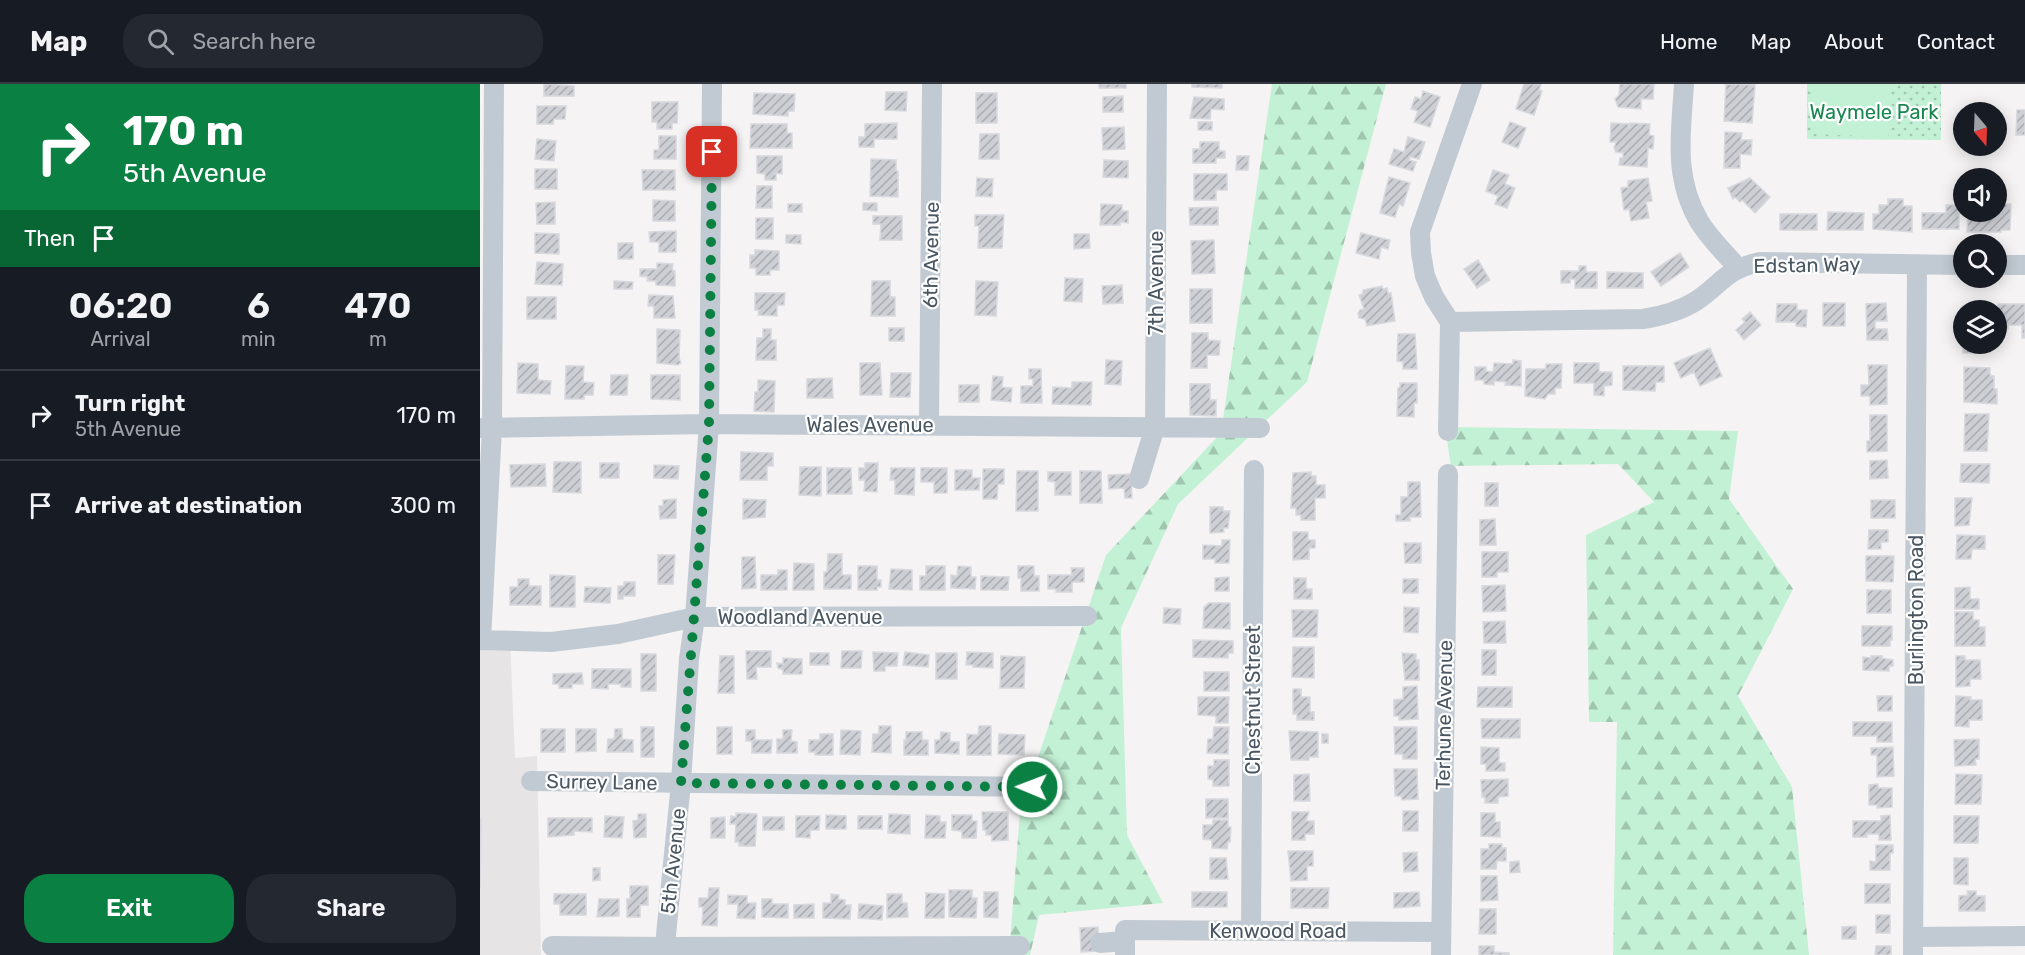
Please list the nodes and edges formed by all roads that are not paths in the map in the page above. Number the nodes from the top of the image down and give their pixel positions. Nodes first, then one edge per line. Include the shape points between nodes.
1 (494, 84) edge
2 (712, 84) edge
3 (932, 84) edge
4 (1157, 84) edge
5 (1472, 84) edge
6 (1684, 84) edge
7 (2007, 265) edge
8 (2025, 265) edge
9 (1917, 266) junction
10 (1953, 266) edge
11 (1738, 268) junction
12 (1450, 322) junction
13 (709, 424) junction
14 (929, 425) junction
15 (1155, 427) junction
16 (486, 428) edge
17 (1260, 428) dead end
18 (1448, 431) dead end
19 (1254, 470) dead end
20 (1448, 474) dead end
21 (1139, 479) dead end
22 (1087, 616) dead end
23 (695, 617) junction
24 (481, 640) edge
25 (531, 781) dead end
26 (681, 783) junction
27 (1032, 787) dead end
28 (1251, 931) junction
29 (1441, 932) junction
30 (2025, 936) edge
31 (1100, 943) dead end
32 (552, 946) dead end
33 (1020, 946) dead end
34 (1913, 946) edge
35 (1125, 948) edge
36 (664, 951) edge
37 (1441, 955) edge

1 - 16 street
2 - 13 street, 5th Avenue
3 - 14 street, 6th Avenue
4 - 15 street, 7th Avenue
5 - 12 street via 1420,232 1425,276
6 - 11 street via 1680,160 1683,181 1700,222
7 - 8 street
9 - 10 street, Edstan Way
9 - 11 street, Edstan Way via 1760,262
9 - 34 street, Burlington Road
11 - 12 street, Edstan Way via 1697,300 1662,316
12 - 18 street
13 - 14 street, Wales Avenue
13 - 16 street, Wales Avenue
13 - 23 street, 5th Avenue
14 - 15 street, Wales Avenue
15 - 17 street, Wales Avenue
15 - 21 street, 7th Avenue
16 - 24 street
19 - 28 street, Chestnut Street
20 - 29 street, Terhune Avenue
22 - 23 street, Woodland Avenue
23 - 24 street, Woodland Avenue via 570,640
23 - 26 street, 5th Avenue
25 - 26 street, Surrey Lane
26 - 27 street, Surrey Lane
26 - 36 street, 5th Avenue
28 - 29 street, Kenwood Road
28 - 35 street, Kenwood Road via 1125,930
29 - 37 street, Terhune Avenue
30 - 34 street
31 - 35 street
32 - 36 street
33 - 36 street

